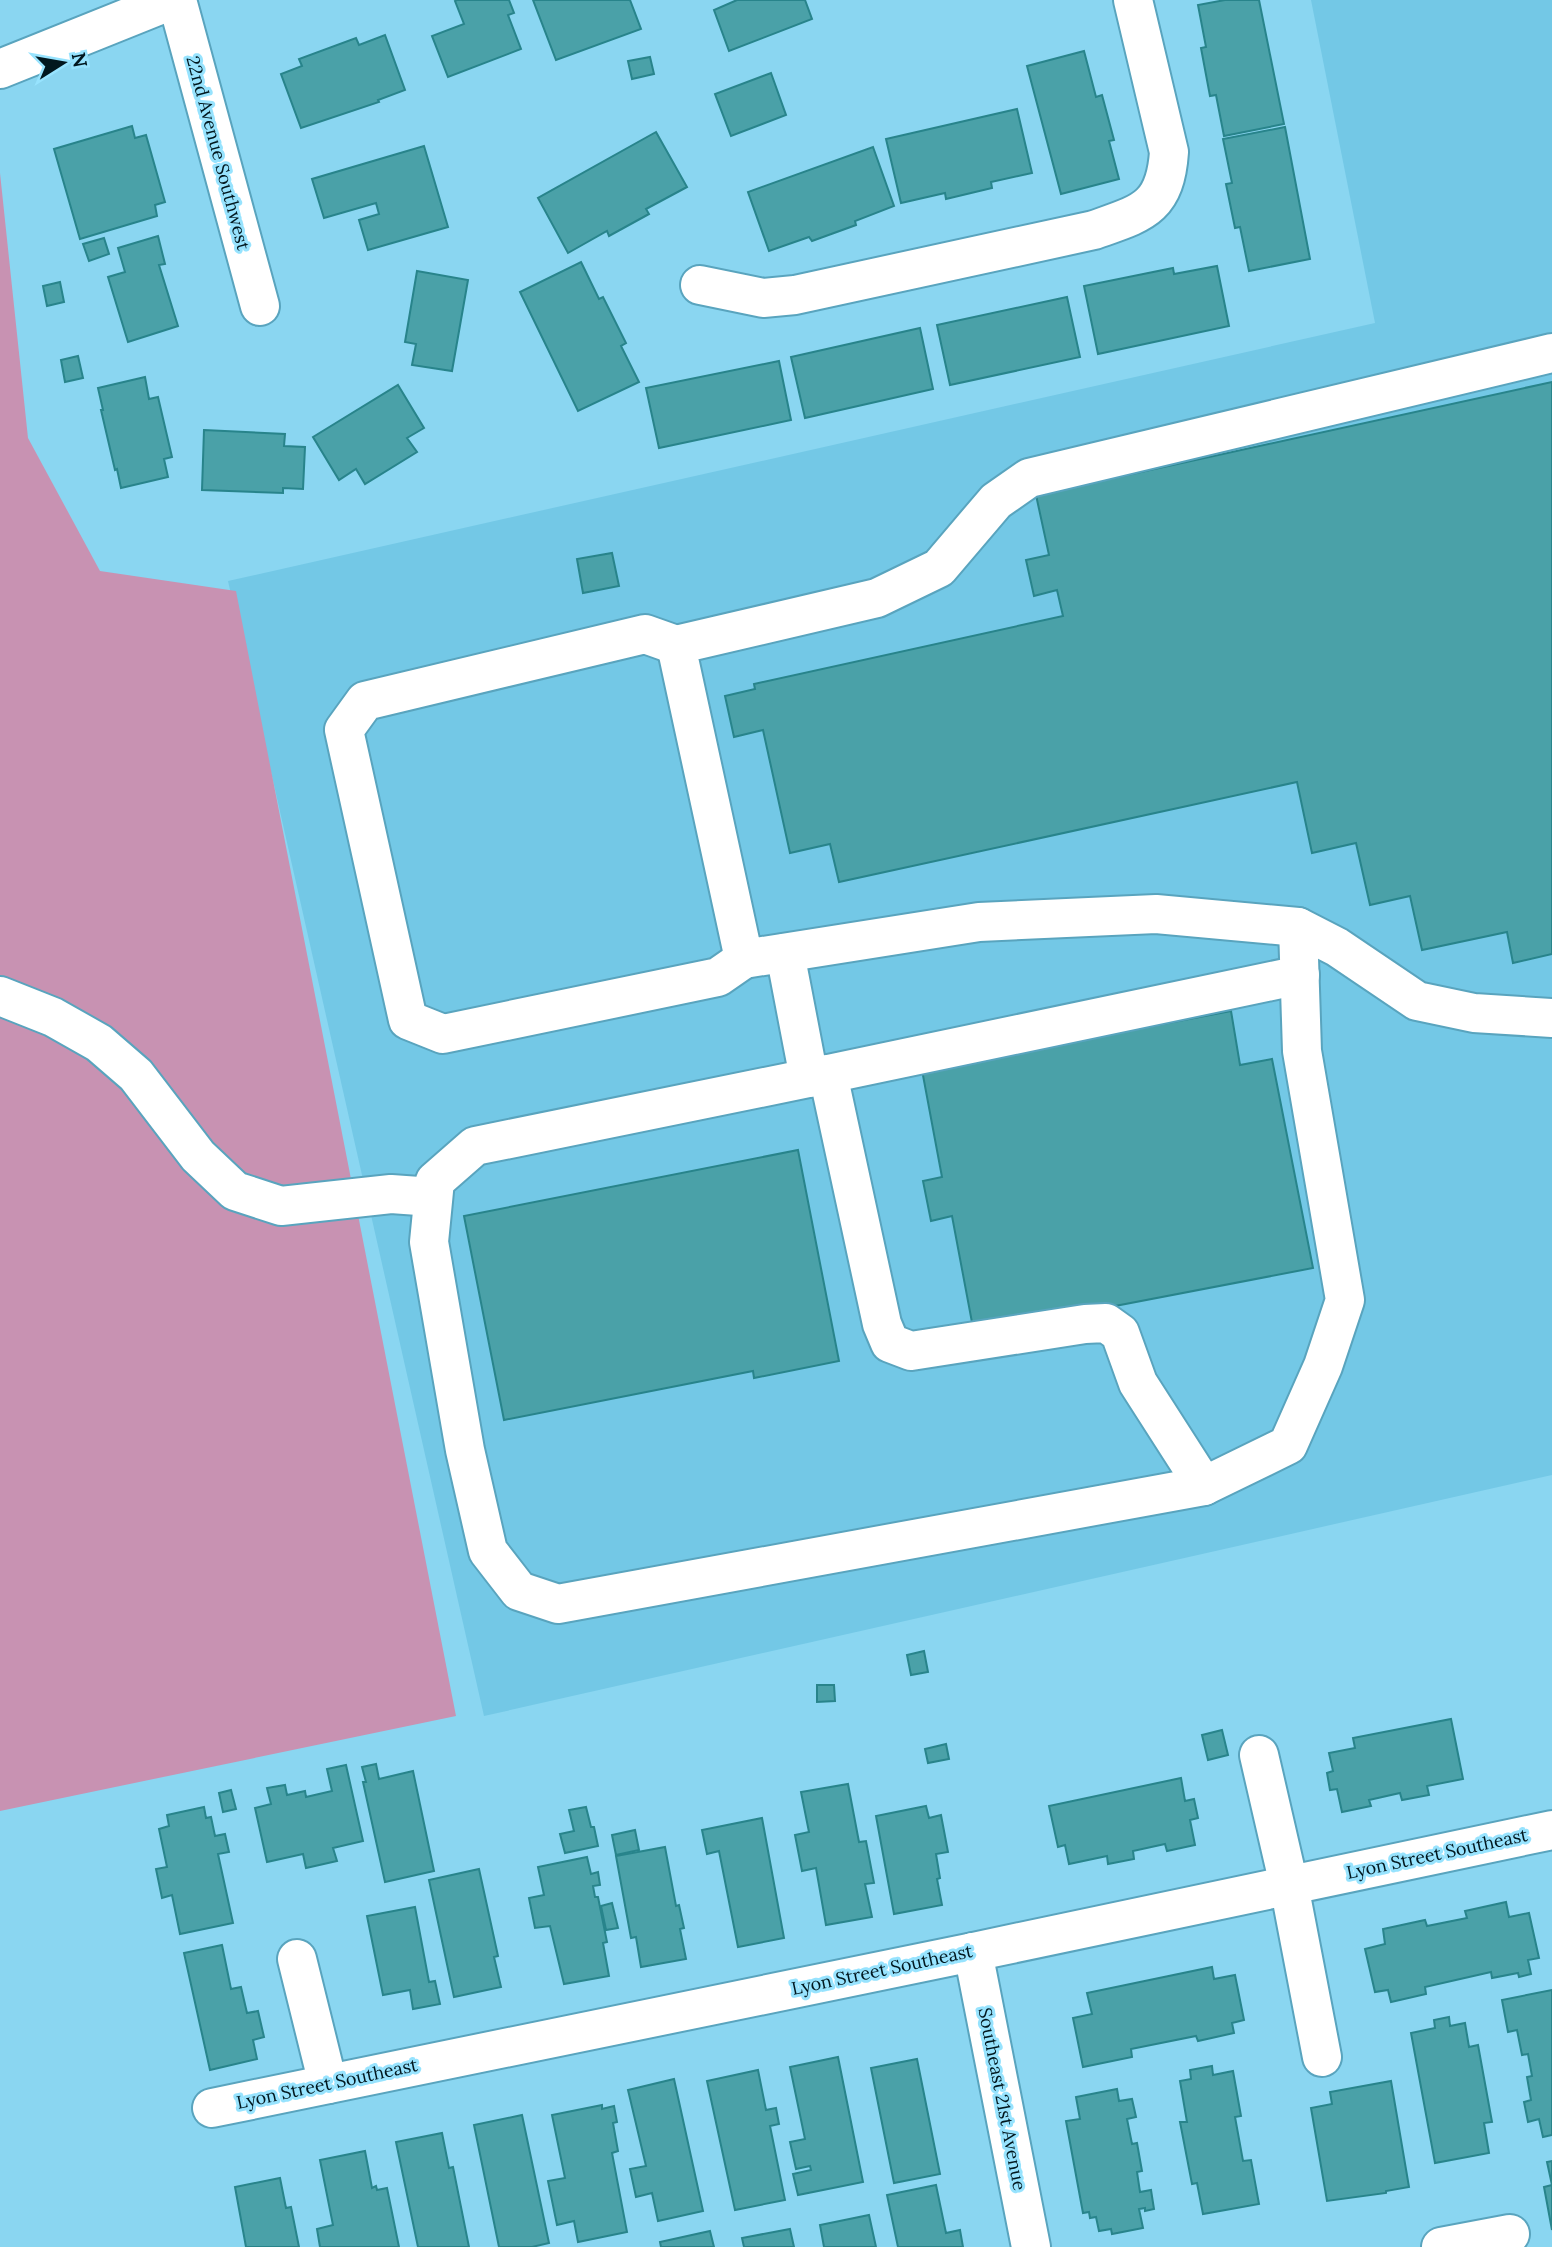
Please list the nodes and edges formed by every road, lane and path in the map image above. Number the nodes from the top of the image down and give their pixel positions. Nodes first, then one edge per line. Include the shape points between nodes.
1 (174, 0) edge
2 (1133, 0) edge
3 (102, 12) edge
4 (0, 69) edge
5 (700, 285) dead end
6 (260, 306) dead end
7 (1552, 353) edge
8 (676, 645) junction
9 (1298, 928) junction
10 (785, 953) junction
11 (744, 960) junction
12 (1300, 975) junction
13 (0, 996) edge
14 (1552, 1018) edge
15 (819, 1076) junction
16 (433, 1197) junction
17 (1204, 1486) junction
18 (1259, 1755) dead end
19 (1552, 1830) edge
20 (1289, 1885) junction
21 (973, 1952) junction
22 (298, 1959) dead end
23 (1322, 2057) dead end
24 (328, 2084) junction
25 (212, 2108) dead end
26 (1510, 2234) dead end
27 (1031, 2247) edge
28 (1441, 2247) edge

1 - 3 street
1 - 6 street, 22nd Avenue Southwest
2 - 5 street via 1169,152 1167,176 1156,200 1138,214 1094,230 795,295 763,298
3 - 4 street
7 - 8 street via 1029,478 996,500 939,568 877,598
8 - 11 street
8 - 11 street via 645,634 365,701 344,730 408,1020 443,1034 718,977
9 - 10 street via 1156,914 992,921
9 - 12 street
9 - 14 street via 1337,947 1417,1001 1474,1013
10 - 11 street
10 - 15 street
12 - 15 street
12 - 17 street via 1302,1051 1345,1300 1324,1366 1288,1445
13 - 16 street via 53,1017 99,1043 136,1075 198,1156 234,1191 281,1206 391,1194
15 - 16 street via 475,1146 435,1181
15 - 17 street via 890,1343 911,1351 1106,1323 1120,1333 1138,1384
16 - 17 street via 429,1242 465,1450 488,1551 519,1591 558,1604
18 - 20 street
19 - 20 street, Lyon Street Southeast
20 - 21 street, Lyon Street Southeast
20 - 23 street
21 - 24 street, Lyon Street Southeast
21 - 27 street, Southeast 21st Avenue
22 - 24 street
24 - 25 street, Lyon Street Southeast
26 - 28 street

